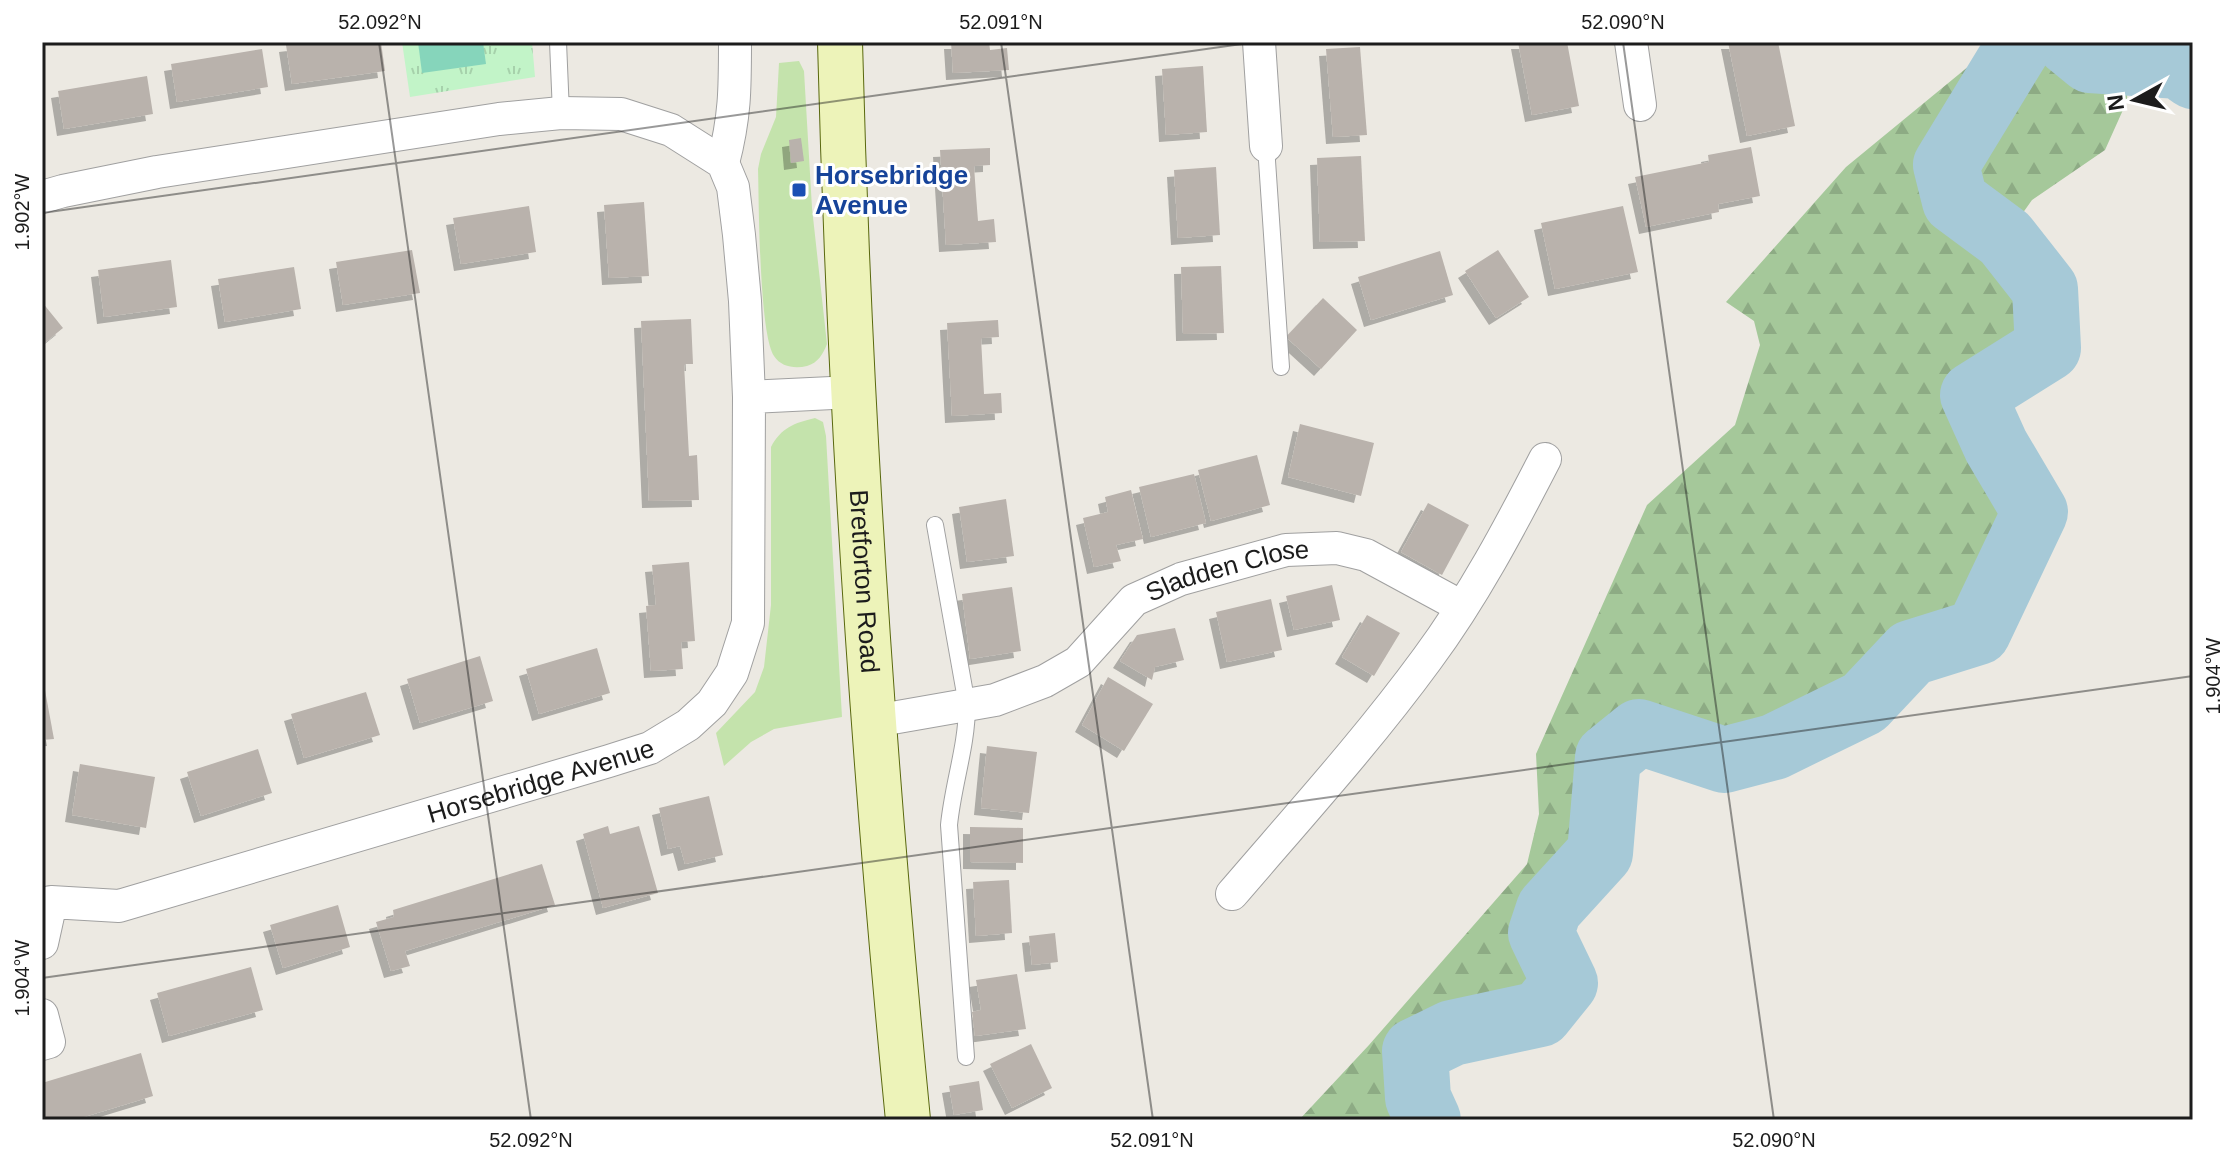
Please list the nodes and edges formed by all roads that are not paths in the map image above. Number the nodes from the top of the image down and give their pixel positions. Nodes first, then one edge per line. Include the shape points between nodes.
1 (558, 42) edge
2 (735, 42) edge
3 (840, 42) edge
4 (1259, 42) edge
5 (1631, 42) edge
6 (1640, 105) dead end
7 (561, 113) junction
8 (1266, 146) joint
9 (723, 163) junction
10 (42, 197) edge
11 (1281, 367) dead end
12 (853, 392) junction
13 (749, 397) junction
14 (1545, 459) dead end
15 (935, 525) dead end
16 (1462, 607) junction
17 (967, 705) junction
18 (875, 721) junction
19 (1232, 894) dead end
20 (46, 900) edge
21 (42, 943) edge
22 (42, 1015) edge
23 (42, 1044) edge
24 (966, 1057) dead end
25 (908, 1120) edge

1 - 7 lane
2 - 9 street via 736,96
3 - 12 main road, Bretforton Road
4 - 8 street
5 - 6 street
7 - 9 street via 621,114 671,130
7 - 10 street via 157,172
8 - 11 lane
9 - 13 street, Horsebridge Avenue via 733,187 739,235
12 - 13 street
12 - 18 main road, Bretforton Road
13 - 20 street, Horsebridge Avenue via 748,623 732,673 712,703 688,725 650,748 119,906
14 - 16 street
15 - 17 lane
16 - 17 street, Sladden Close via 1366,555 1337,548 1286,550 1181,579 1134,600 1078,662 1045,681
16 - 19 street via 1377,723
17 - 18 street, Sladden Close
17 - 24 lane via 967,735 949,825
18 - 25 main road, Bretforton Road
20 - 21 street, Horsebridge Avenue
22 - 23 street via 49,1042

